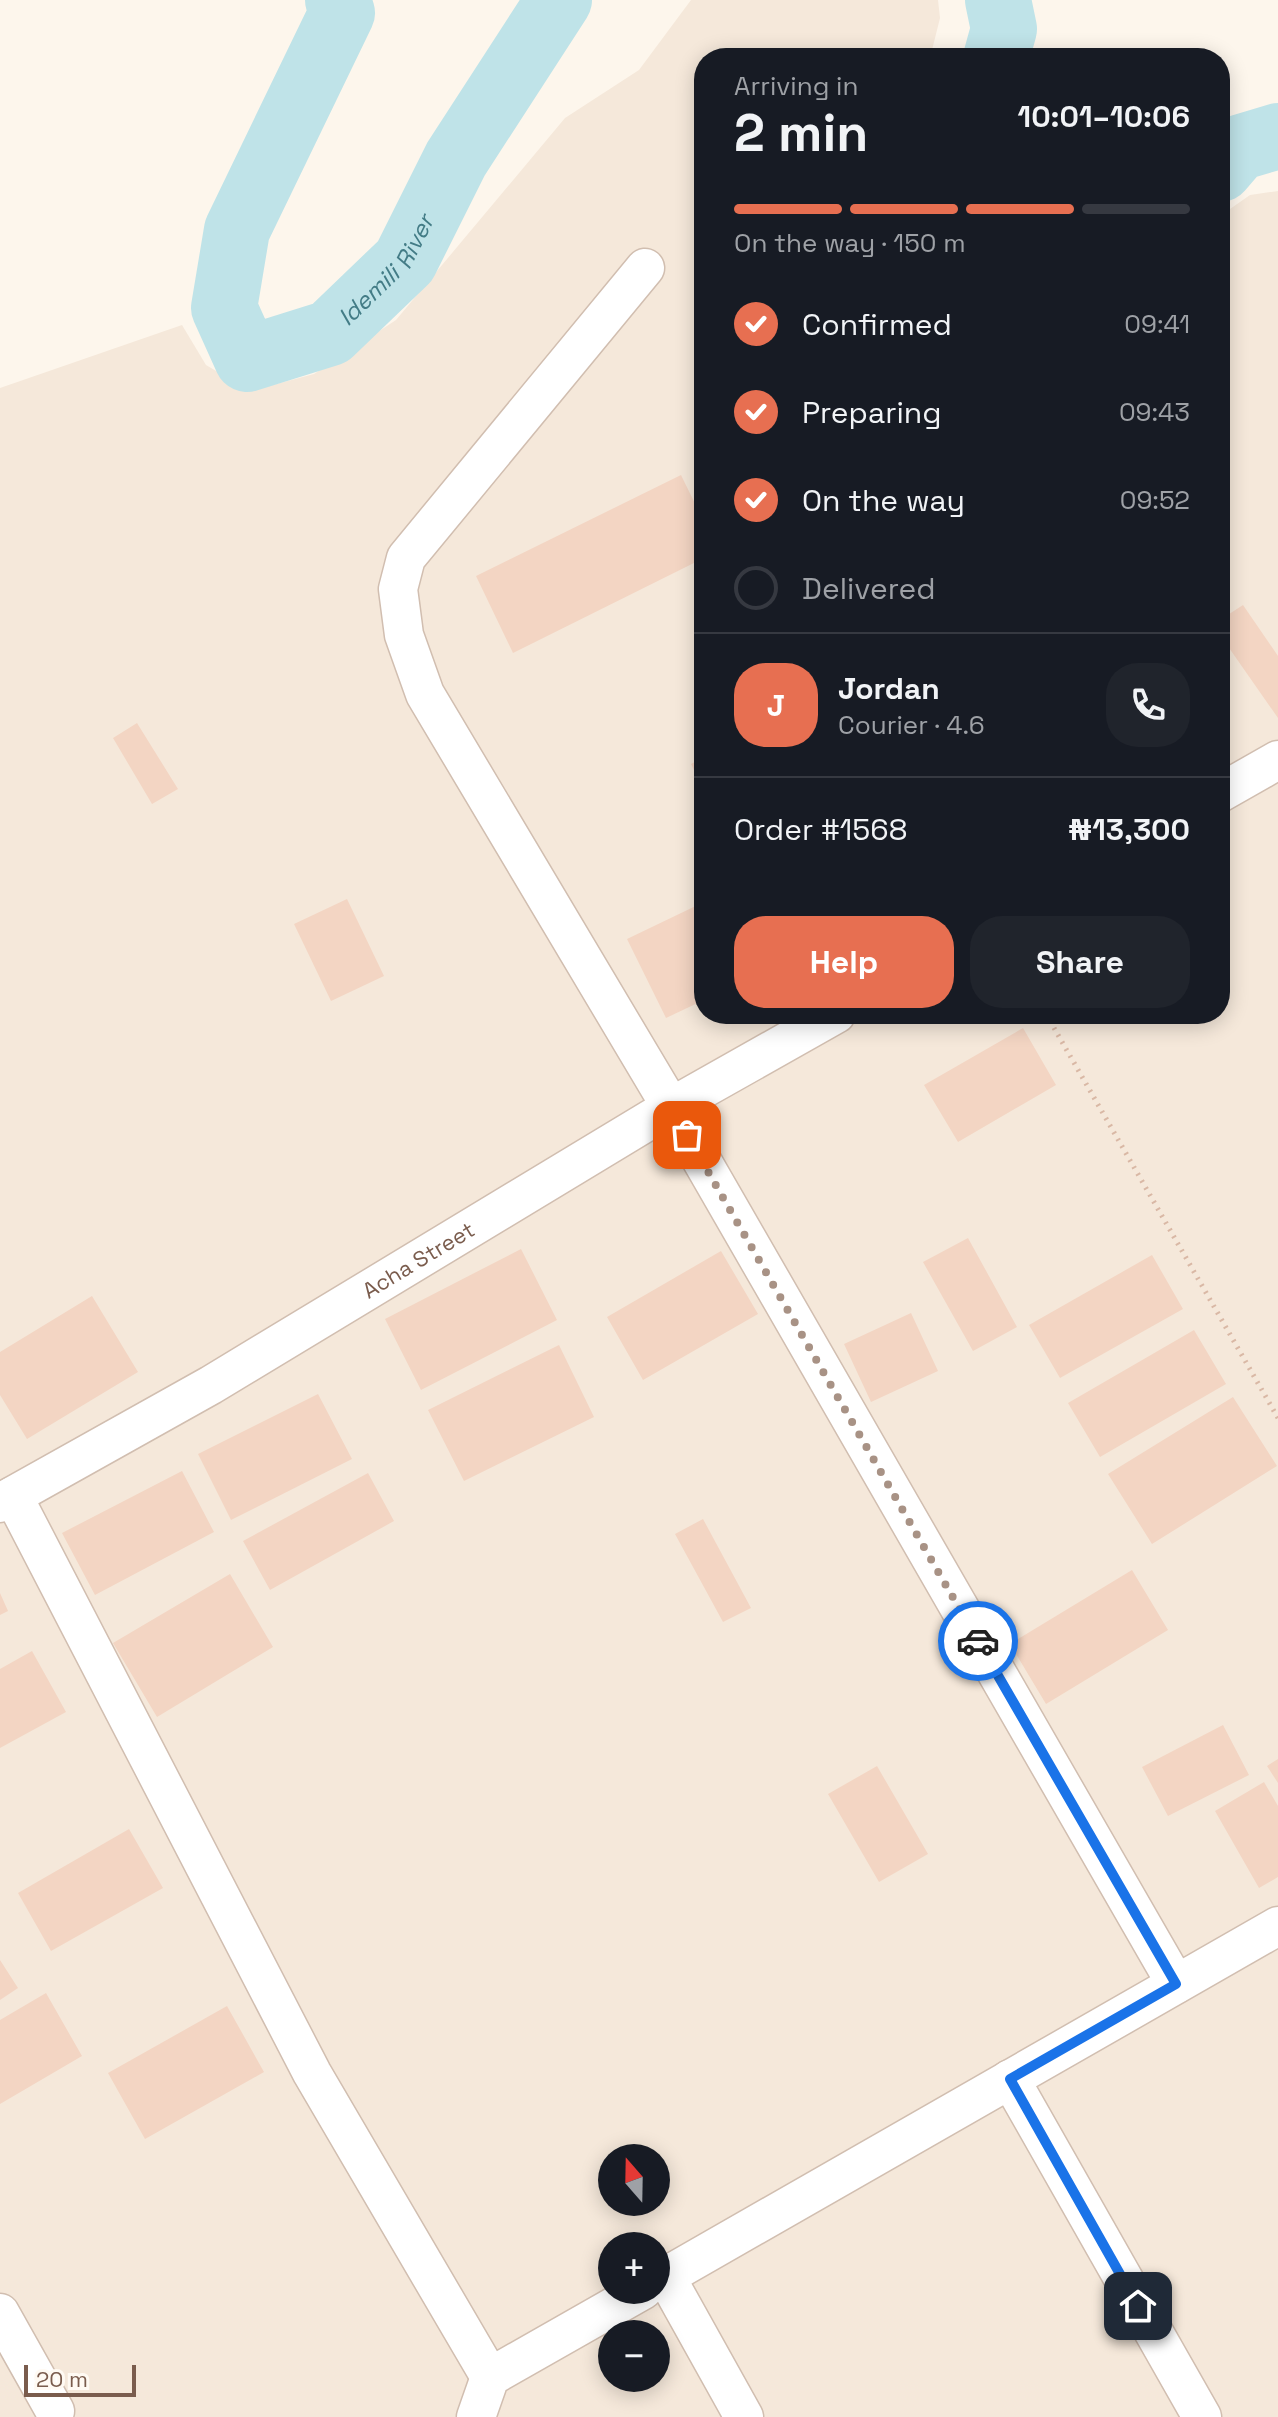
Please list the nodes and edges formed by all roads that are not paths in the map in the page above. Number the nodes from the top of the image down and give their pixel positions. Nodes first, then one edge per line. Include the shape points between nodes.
1 (645, 268) dead end
2 (1278, 760) edge
3 (1230, 787) edge
4 (818, 1024) edge
5 (671, 1107) junction
6 (7, 1500) edge
7 (1278, 1926) edge
8 (1176, 1984) junction
9 (1010, 2079) junction
10 (670, 2274) edge
11 (618, 2304) edge
12 (669, 2304) edge
13 (0, 2313) edge
14 (490, 2377) junction
15 (55, 2411) dead end
16 (476, 2417) edge
17 (744, 2417) edge
18 (1202, 2417) edge

1 - 5 street via 406,558 398,589 404,635 425,694
2 - 3 street
4 - 5 street, Acha Street
5 - 6 street, Acha Street via 211,1385
5 - 8 street
6 - 14 street via 312,2073
7 - 8 street
8 - 9 street
9 - 10 street
9 - 18 street
11 - 14 street
12 - 17 street
13 - 15 street
14 - 16 street

